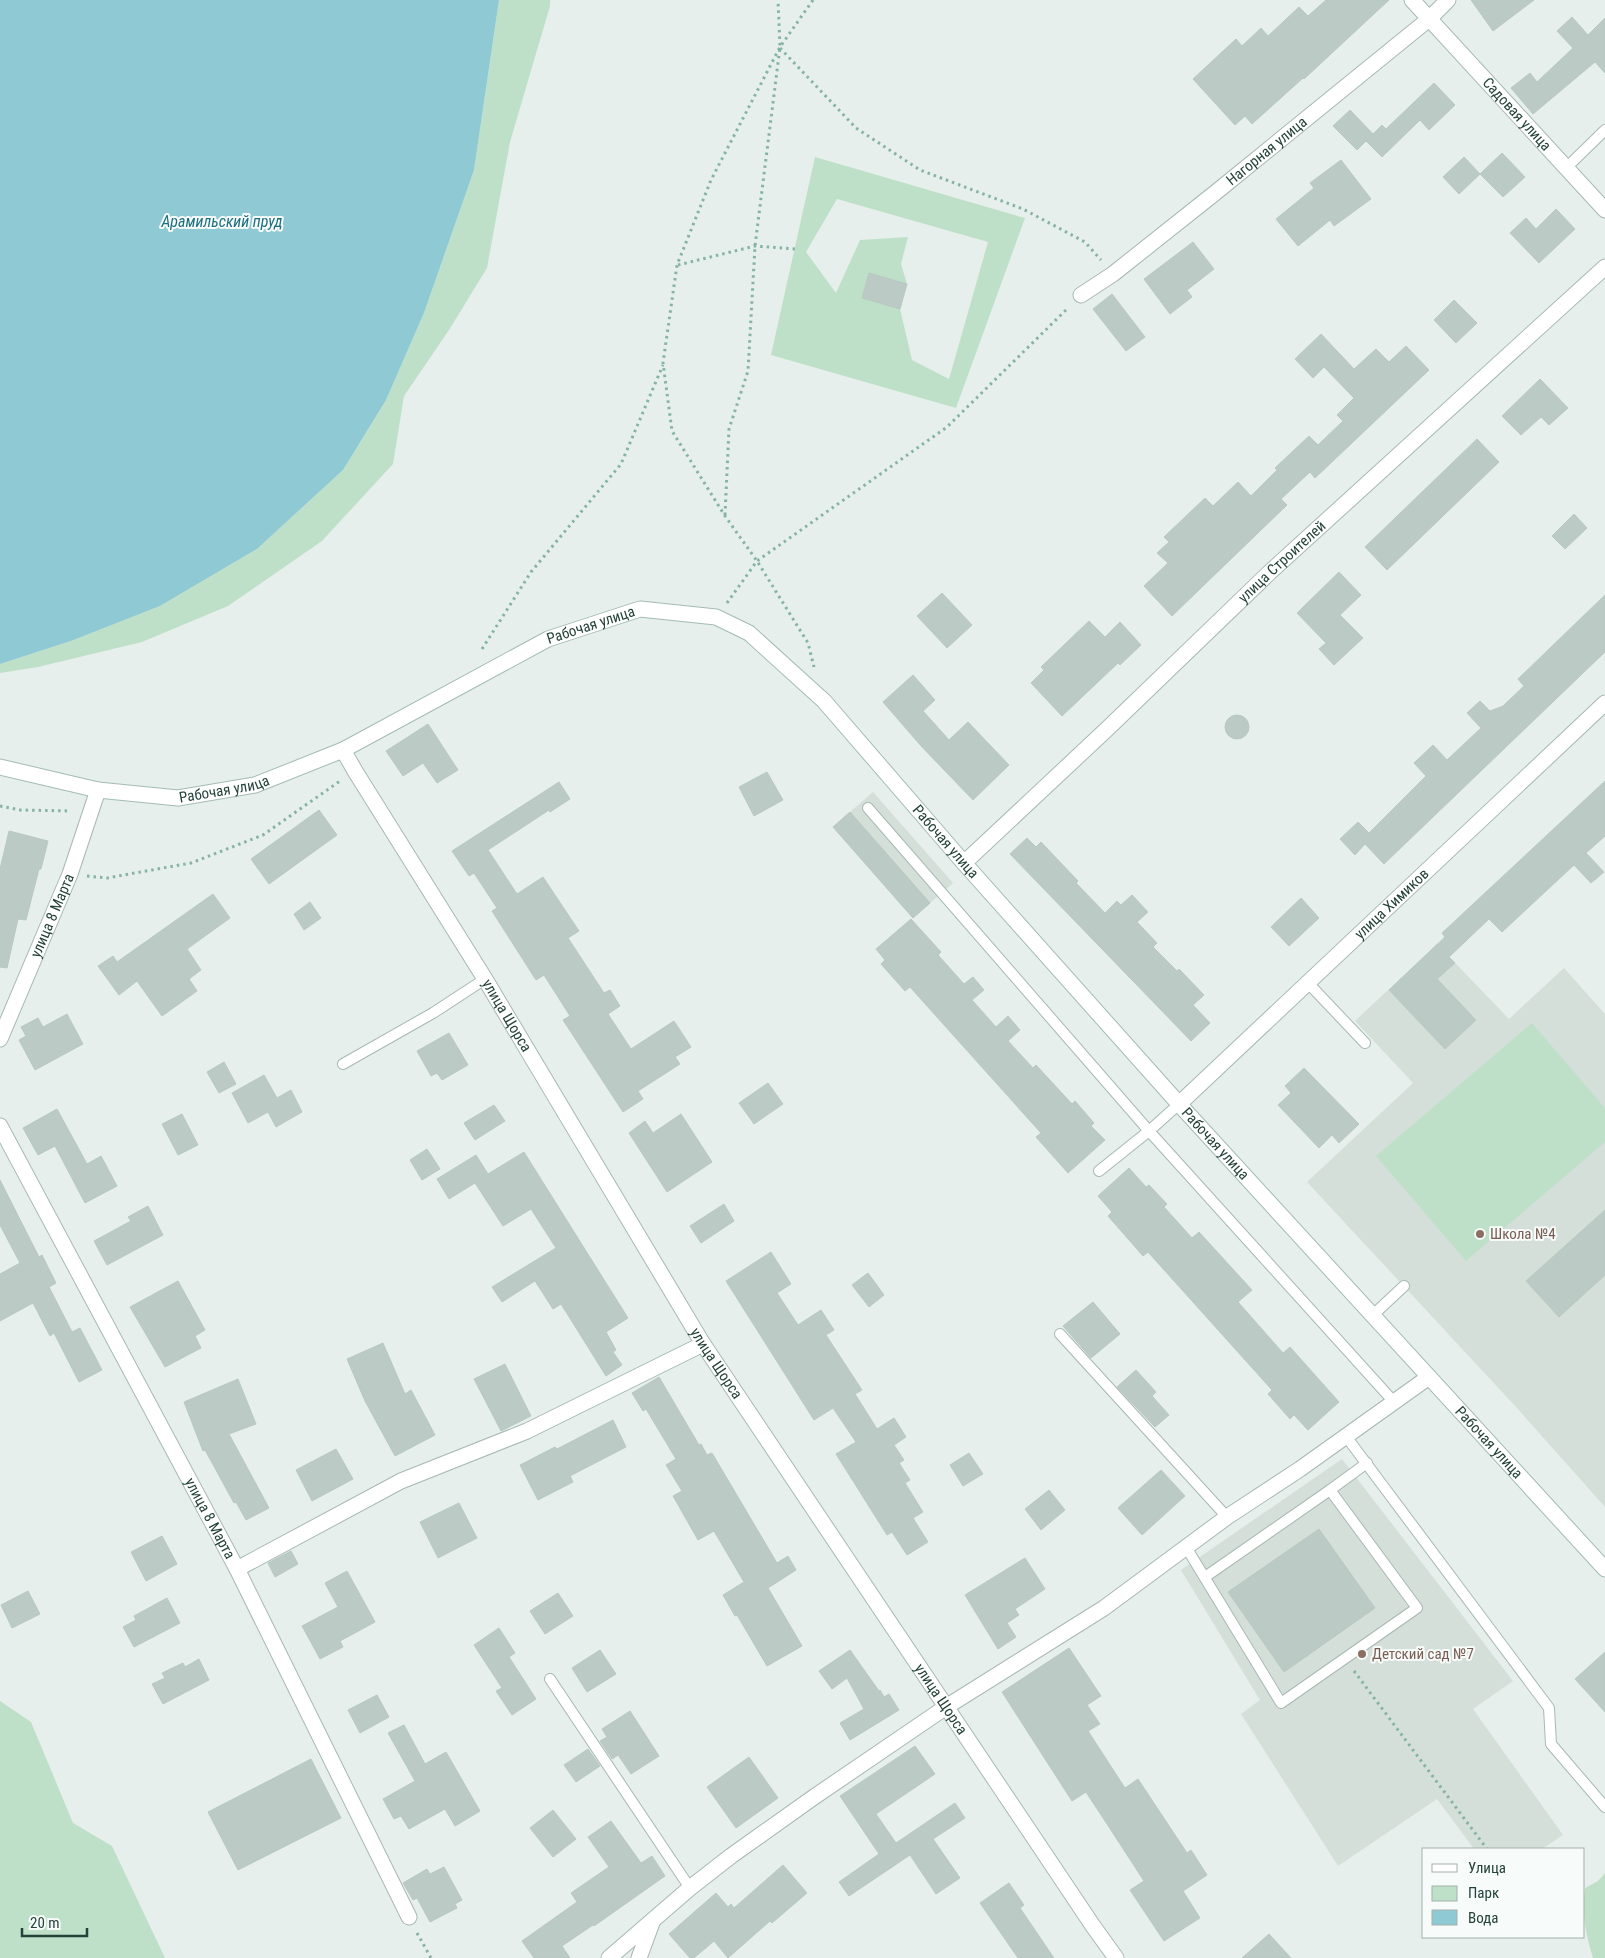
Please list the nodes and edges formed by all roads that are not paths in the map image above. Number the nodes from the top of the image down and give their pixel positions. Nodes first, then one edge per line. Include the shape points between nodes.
1 (1412, 0) edge
2 (1448, 0) edge
3 (1429, 19) junction
4 (1605, 130) edge
5 (1566, 168) junction
6 (1605, 210) edge
7 (1605, 268) edge
8 (1081, 295) road end
9 (1605, 703) edge
10 (344, 750) junction
11 (0, 767) edge
12 (98, 790) junction
13 (868, 808) dead end
14 (964, 863) junction
15 (484, 979) junction
16 (1308, 983) junction
17 (0, 1039) edge
18 (1365, 1043) dead end
19 (343, 1064) dead end
20 (1179, 1104) junction
21 (0, 1126) edge
22 (1149, 1131) junction
23 (1099, 1171) dead end
24 (1404, 1286) dead end
25 (1373, 1315) junction
26 (1060, 1334) dead end
27 (703, 1344) junction
28 (1429, 1377) junction
29 (1394, 1402) junction
30 (1346, 1435) junction
31 (1367, 1463) junction
32 (1330, 1490) junction
33 (1227, 1517) junction
34 (1186, 1547) junction
35 (237, 1569) junction
36 (1605, 1569) edge
37 (1205, 1577) junction
38 (550, 1679) dead end
39 (946, 1707) junction
40 (1605, 1807) edge
41 (690, 1888) junction
42 (409, 1917) road end
43 (653, 1920) junction
44 (609, 1958) edge
45 (639, 1958) edge
46 (1116, 1958) edge

1 - 3 street, Садовая улица
2 - 3 street, Нагорная улица
3 - 5 street, Садовая улица
3 - 8 street, Нагорная улица via 1112,274
4 - 5 lane
5 - 6 street, Садовая улица
7 - 14 street, улица Строителей via 1270,572
9 - 16 street, улица Химиков
10 - 12 street, Рабочая улица via 255,785 178,798
10 - 14 street, Рабочая улица via 548,639 640,609 716,617 749,632 824,701
10 - 15 street, улица Щорса
11 - 12 street, Рабочая улица
12 - 17 street, улица 8 Марта via 70,874
13 - 22 lane
14 - 20 street, Рабочая улица
15 - 19 lane via 433,1013
15 - 27 street, улица Щорса
16 - 18 lane
16 - 20 street, улица Химиков
20 - 22 lane
20 - 25 street, Рабочая улица
21 - 35 street, улица 8 Марта
22 - 23 lane
22 - 29 lane
24 - 25 lane
25 - 28 street, Рабочая улица
26 - 33 lane
27 - 35 street via 526,1431 401,1481
27 - 39 street, улица Щорса
28 - 29 street
28 - 36 street, Рабочая улица
29 - 30 street
30 - 31 lane
30 - 33 street
31 - 32 lane
31 - 40 lane via 1549,1708 1551,1744
32 - 37 lane
32 - 37 lane via 1417,1608 1345,1659 1281,1703
33 - 34 street
34 - 37 lane
34 - 39 street via 1104,1608
35 - 42 street, улица 8 Марта
38 - 41 lane
39 - 41 street via 769,1829
39 - 46 street, улица Щорса
41 - 43 street
43 - 44 street
43 - 45 street

